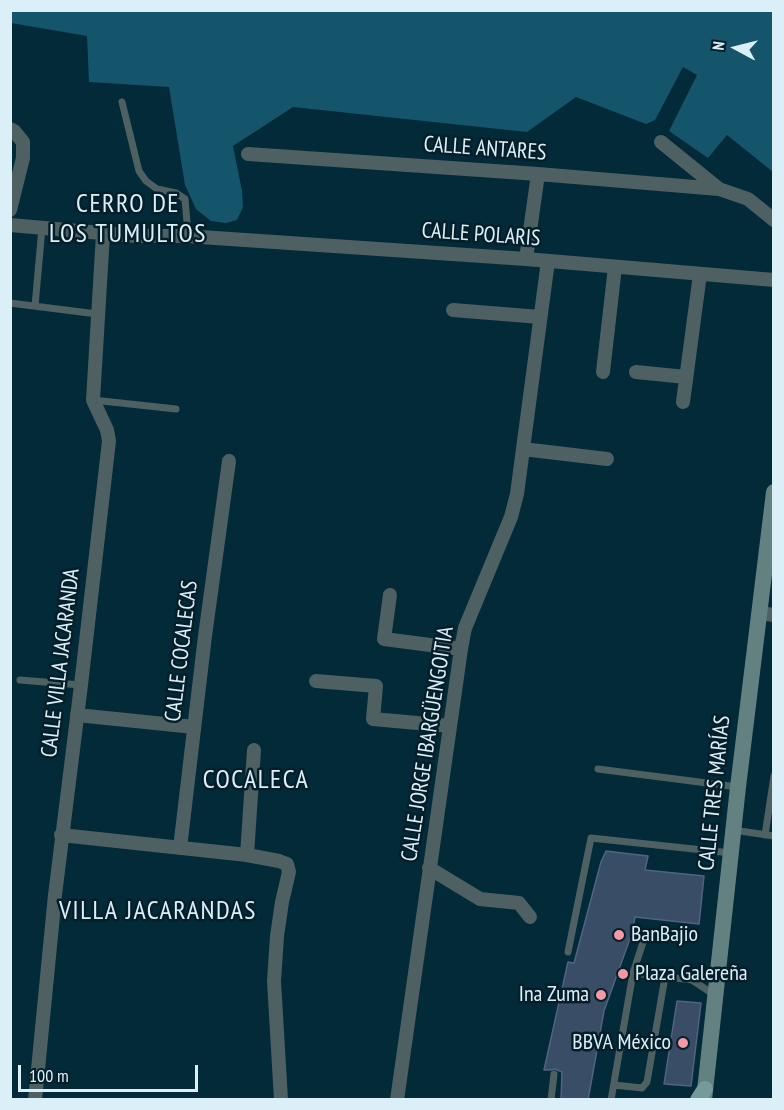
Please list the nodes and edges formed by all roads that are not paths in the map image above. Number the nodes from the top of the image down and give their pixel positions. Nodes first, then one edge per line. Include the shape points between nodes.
1 (122, 102) dead end
2 (10, 129) edge
3 (661, 142) dead end
4 (248, 153) dead end
5 (538, 174) junction
6 (719, 189) junction
7 (10, 210) edge
8 (774, 220) edge
9 (10, 225) edge
10 (42, 228) junction
11 (103, 234) junction
12 (186, 236) junction
13 (526, 259) junction
14 (548, 261) junction
15 (615, 267) junction
16 (700, 274) junction
17 (774, 280) edge
18 (10, 303) edge
19 (35, 306) junction
20 (453, 310) dead end
21 (97, 314) junction
22 (540, 317) junction
23 (603, 372) dead end
24 (636, 372) dead end
25 (686, 377) junction
26 (93, 400) junction
27 (683, 402) dead end
28 (176, 409) dead end
29 (523, 450) junction
30 (607, 459) dead end
31 (229, 461) dead end
32 (774, 492) edge
33 (390, 595) dead end
34 (766, 614) edge
35 (460, 649) junction
36 (20, 680) dead end
37 (316, 681) dead end
38 (81, 685) junction
39 (77, 715) junction
40 (450, 726) junction
41 (194, 727) junction
42 (254, 750) dead end
43 (598, 769) dead end
44 (774, 776) edge
45 (738, 787) junction
46 (733, 830) junction
47 (61, 835) junction
48 (765, 835) junction
49 (774, 836) edge
50 (180, 848) junction
51 (731, 853) junction
52 (247, 855) junction
53 (429, 868) junction
54 (530, 917) dead end
55 (645, 936) dead end
56 (568, 952) dead end
57 (718, 968) junction
58 (633, 973) junction
59 (665, 977) junction
60 (692, 980) junction
61 (716, 995) junction
62 (554, 1074) dead end
63 (614, 1085) junction
64 (702, 1096) edge
65 (34, 1100) edge
66 (281, 1100) edge
67 (397, 1100) edge
68 (550, 1100) edge
69 (611, 1100) edge

1 - 12 lane via 139,171 157,189 185,199
2 - 7 street via 23,142 23,158
3 - 6 street, CALLE ANTARES
4 - 5 street, CALLE ANTARES
5 - 6 street, CALLE ANTARES
5 - 13 street
6 - 8 street, CALLE ANTARES via 748,200
9 - 10 street, CALLE POLARIS
10 - 11 street, CALLE POLARIS
10 - 19 lane
11 - 12 street, CALLE POLARIS
11 - 21 street, CALLE VILLA JACARANDA
12 - 13 street, CALLE POLARIS
13 - 14 street, CALLE POLARIS
14 - 15 street, CALLE POLARIS
14 - 22 street, CALLE JORGE IBARGÜENGOITIA
15 - 16 street, CALLE POLARIS
15 - 23 street
16 - 17 street, CALLE POLARIS
16 - 25 street
18 - 19 lane
19 - 21 lane
20 - 22 street
21 - 26 street, CALLE VILLA JACARANDA
22 - 29 street, CALLE JORGE IBARGÜENGOITIA
24 - 25 street
25 - 27 street
26 - 28 lane
26 - 38 street, CALLE VILLA JACARANDA via 109,441
29 - 30 street
29 - 35 street, CALLE JORGE IBARGÜENGOITIA via 511,517
31 - 41 street, CALLE COCALECAS
32 - 34 main road, CALLE TRES MARÍAS
33 - 35 street via 384,639
34 - 45 main road, CALLE TRES MARÍAS
35 - 40 street, CALLE JORGE IBARGÜENGOITIA
36 - 38 lane
37 - 40 street via 376,686 373,719
38 - 39 street, CALLE VILLA JACARANDA
39 - 41 street
39 - 47 street, CALLE VILLA JACARANDA
40 - 53 street, CALLE JORGE IBARGÜENGOITIA
41 - 50 street, CALLE COCALECAS
42 - 52 street
43 - 45 lane
44 - 48 lane
45 - 46 main road, CALLE TRES MARÍAS
46 - 48 lane
46 - 51 main road, CALLE TRES MARÍAS
47 - 50 street
47 - 65 street, CALLE VILLA JACARANDA
48 - 49 lane
50 - 52 street
51 - 56 lane via 591,838
51 - 57 main road, CALLE TRES MARÍAS
52 - 66 street via 287,864 289,872 277,936 274,981
53 - 54 street via 480,899 519,903
53 - 67 street, CALLE JORGE IBARGÜENGOITIA
55 - 58 lane
57 - 60 lane
57 - 61 main road, CALLE TRES MARÍAS
58 - 59 lane
58 - 63 lane
59 - 60 lane
59 - 63 lane via 647,1082 642,1088
60 - 61 lane
61 - 64 main road, CALLE TRES MARÍAS
62 - 68 lane
63 - 69 lane

